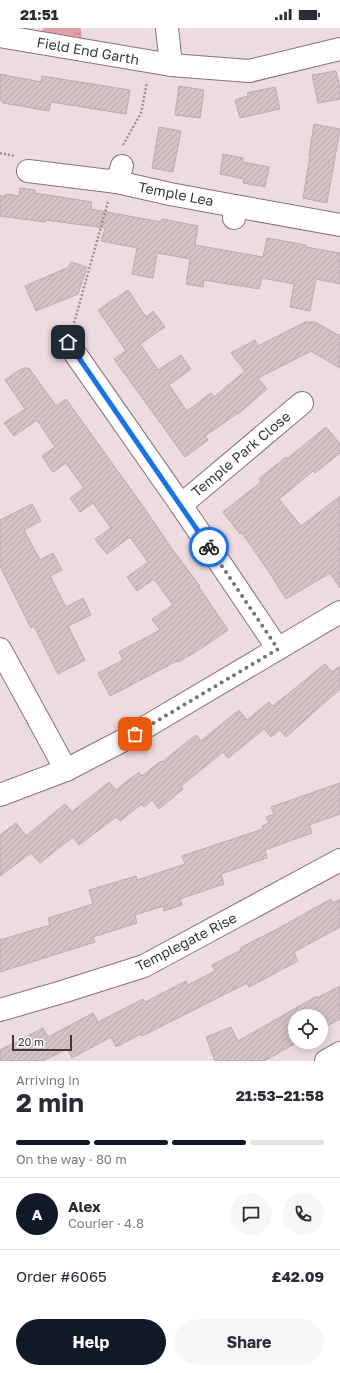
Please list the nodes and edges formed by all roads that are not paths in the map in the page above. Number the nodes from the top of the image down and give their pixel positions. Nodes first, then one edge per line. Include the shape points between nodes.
1 (167, 28) edge
2 (0, 36) edge
3 (340, 49) edge
4 (161, 63) junction
5 (28, 171) dead end
6 (340, 225) edge
7 (68, 342) road end
8 (302, 403) dead end
9 (181, 505) junction
10 (340, 612) edge
11 (0, 649) edge
12 (278, 649) junction
13 (66, 770) junction
14 (0, 795) edge
15 (340, 860) edge
16 (0, 1010) edge
17 (340, 1053) edge
18 (326, 1061) edge

1 - 4 street
2 - 4 street, Field End Garth
3 - 4 street, Field End Garth via 249,71
5 - 6 street, Temple Lea via 88,179 119,174 170,194 234,212
7 - 9 street
8 - 9 street, Temple Park Close
9 - 12 street
10 - 12 street
11 - 13 street
12 - 13 street via 122,741
13 - 14 street
15 - 16 street, Templegate Rise via 144,966
17 - 18 street

